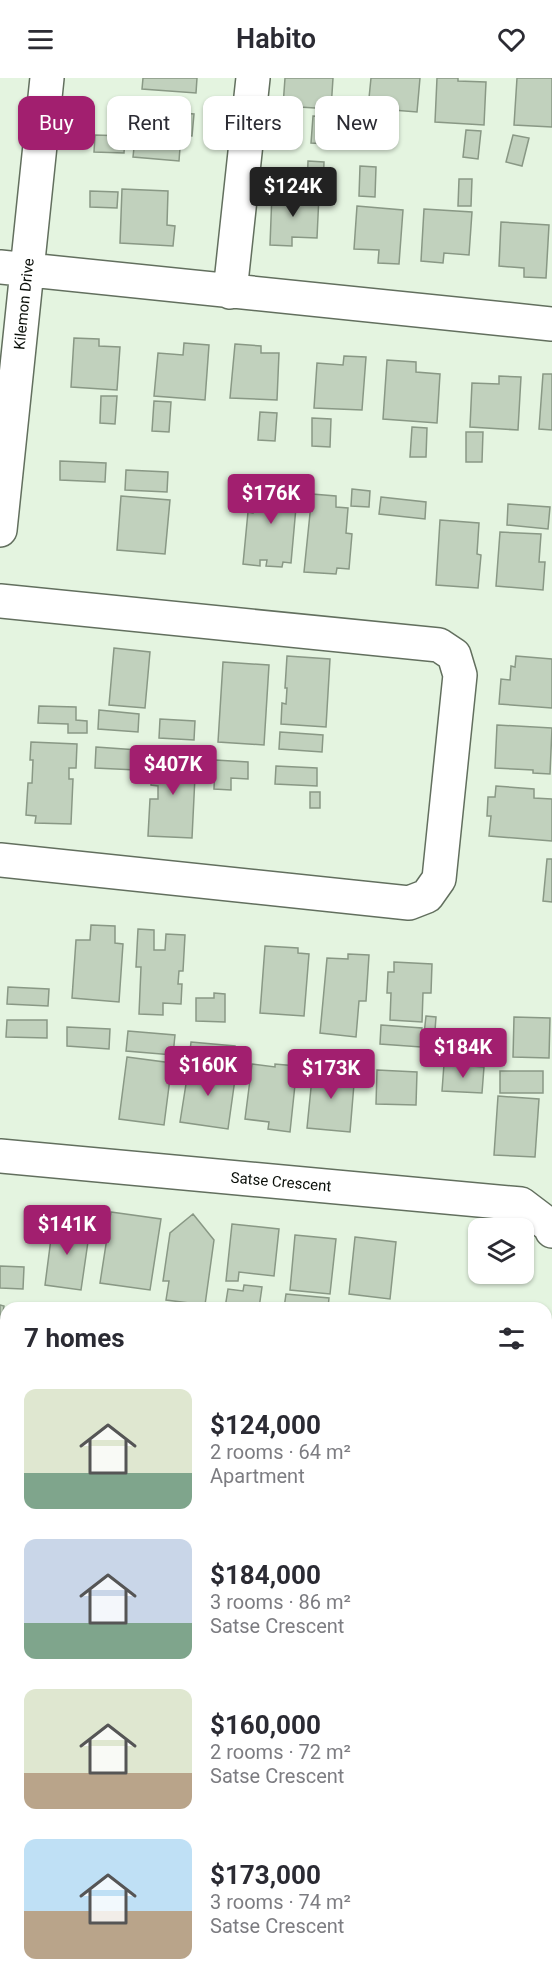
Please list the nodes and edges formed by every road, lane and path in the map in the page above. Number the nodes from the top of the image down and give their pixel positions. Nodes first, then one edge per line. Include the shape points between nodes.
1 (47, 78) edge
2 (253, 78) edge
3 (14, 268) edge
4 (230, 292) junction
5 (552, 324) edge
6 (0, 530) edge
7 (0, 601) edge
8 (0, 860) edge
9 (0, 1156) edge
10 (552, 1231) edge

1 - 3 street, Kilemon Drive
2 - 4 street
3 - 4 street
3 - 6 street, Kilemon Drive
4 - 5 street
7 - 8 street via 439,645 454,655 460,675 439,879 427,896 409,903
9 - 10 street, Satse Crescent via 521,1204

